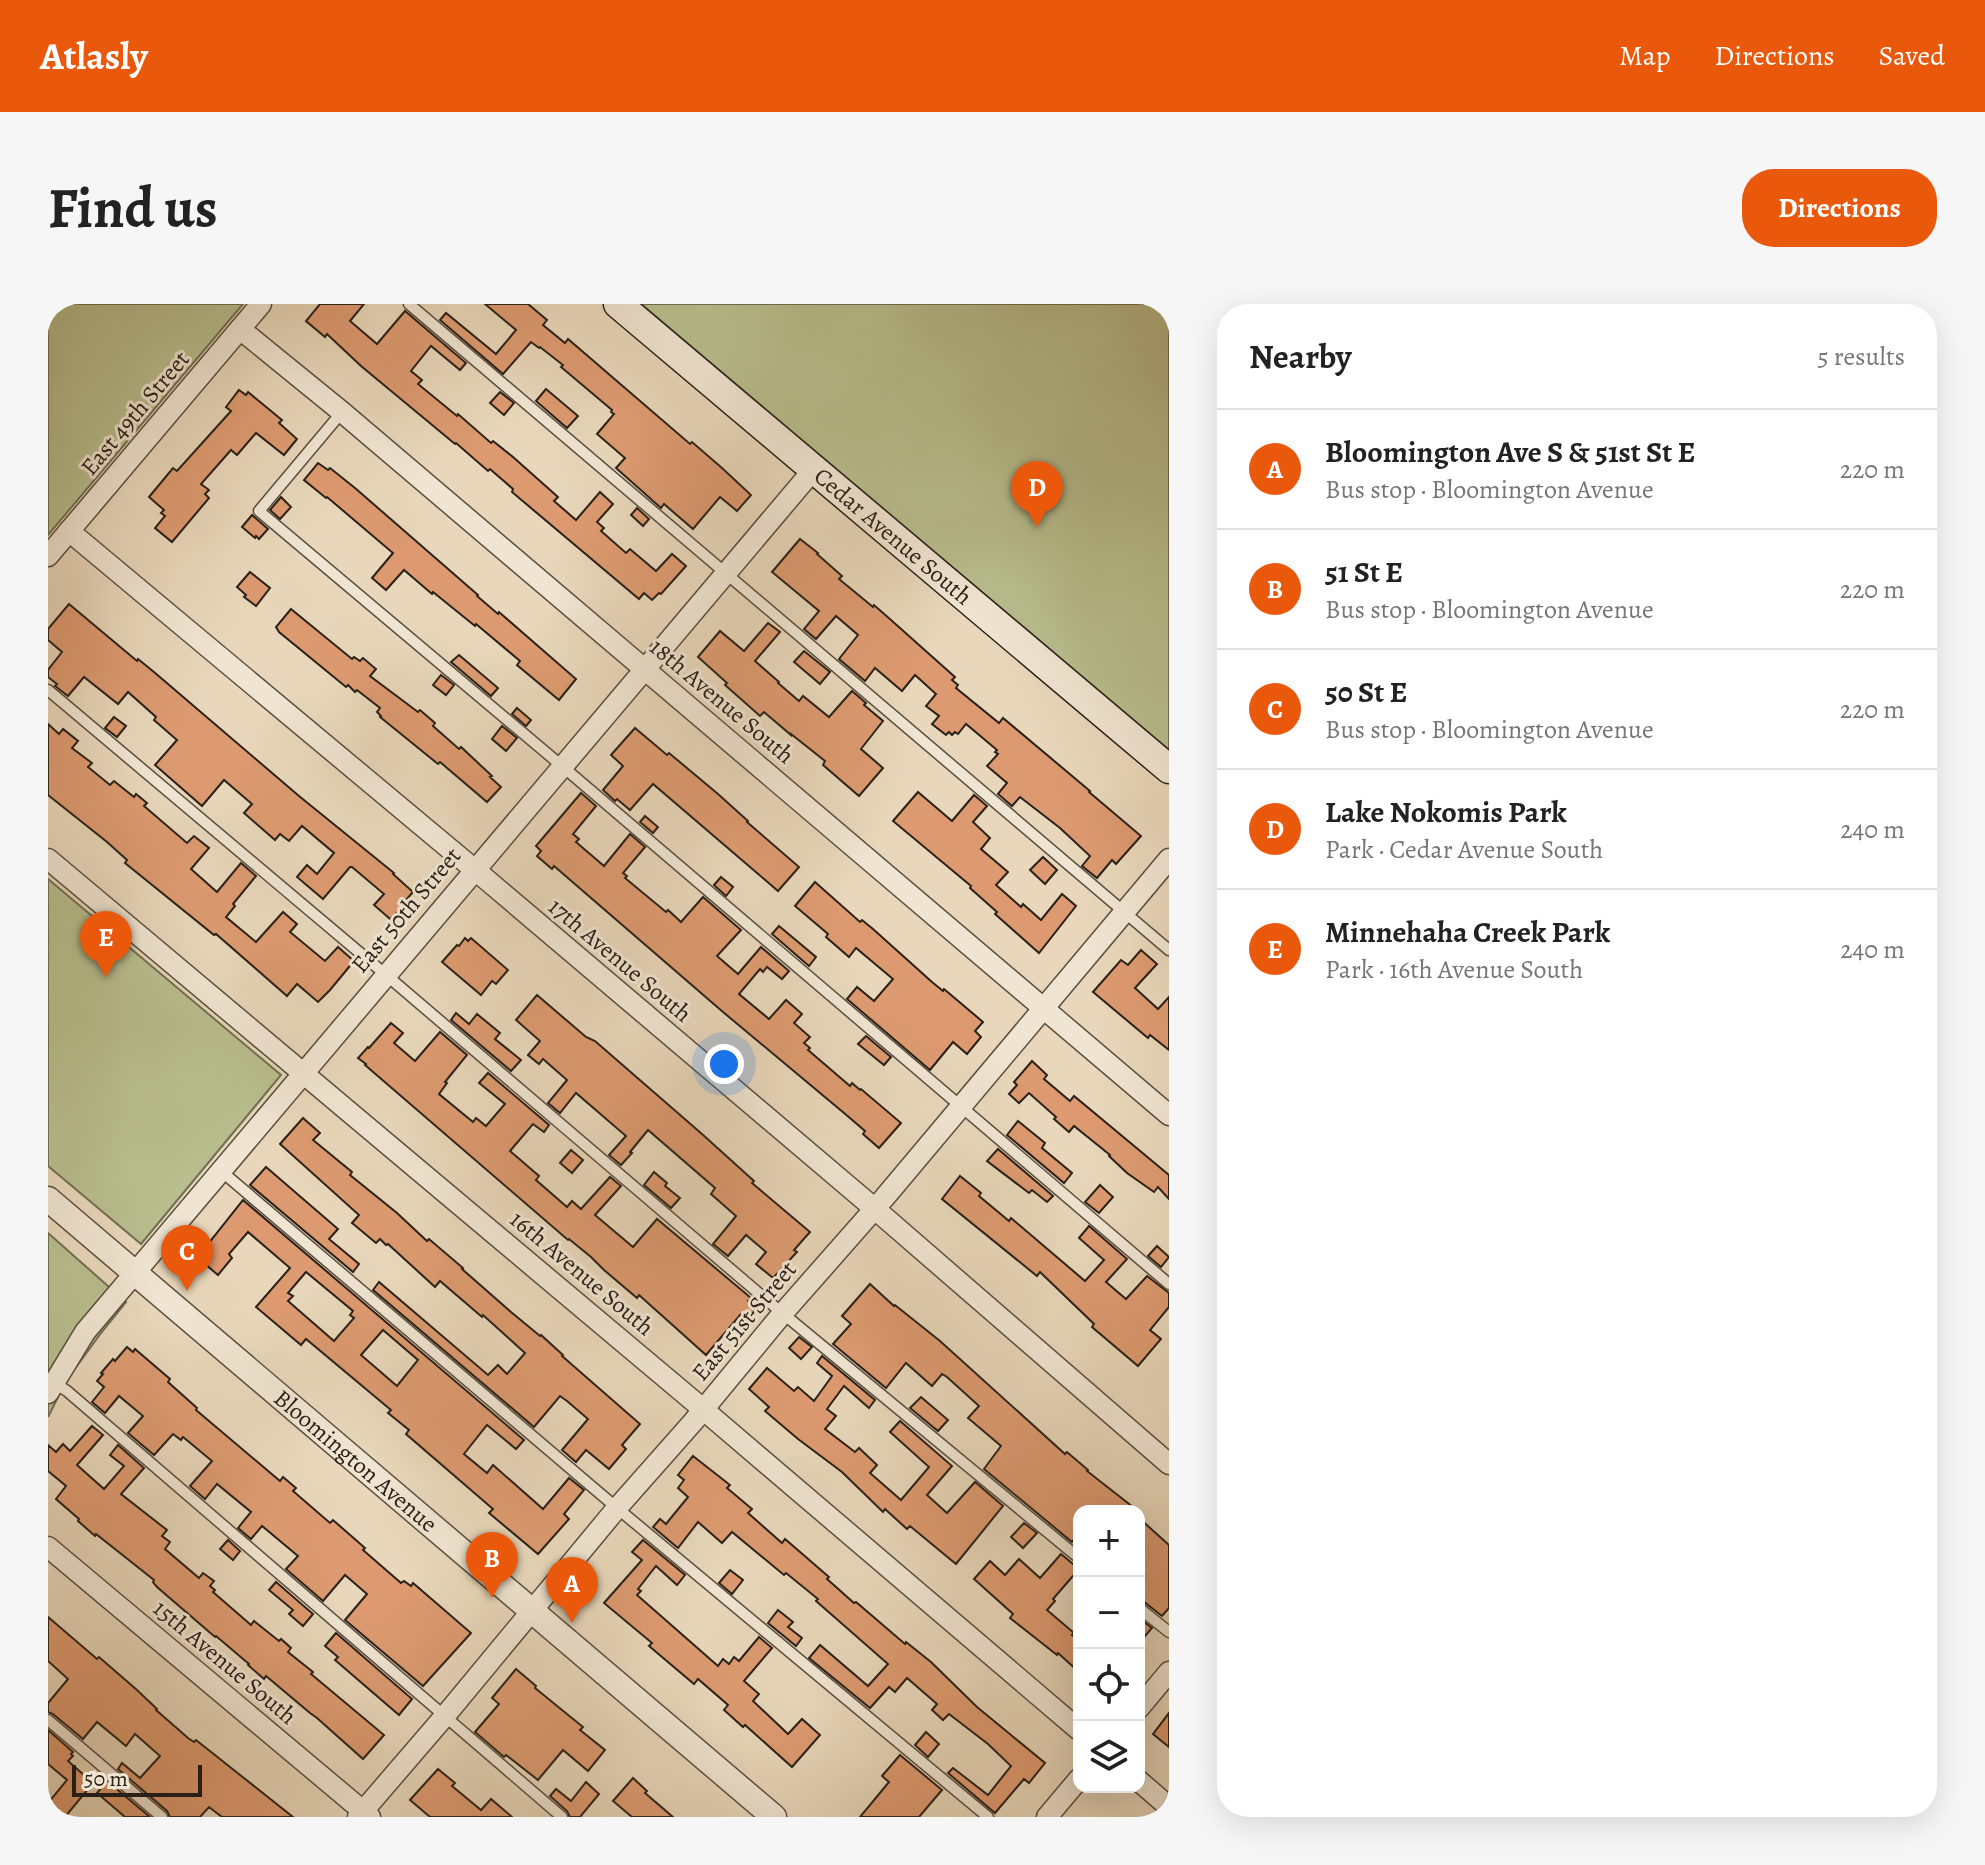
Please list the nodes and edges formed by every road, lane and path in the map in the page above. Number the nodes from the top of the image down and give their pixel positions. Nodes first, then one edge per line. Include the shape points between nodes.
1 (261, 304) edge
2 (409, 304) edge
3 (618, 304) edge
4 (240, 329) junction
5 (342, 412) junction
6 (814, 469) junction
7 (69, 531) junction
8 (48, 556) edge
9 (727, 572) junction
10 (644, 669) junction
11 (48, 690) edge
12 (562, 766) junction
13 (1169, 769) edge
14 (48, 859) edge
15 (1169, 859) edge
16 (474, 870) junction
17 (1124, 912) junction
18 (1169, 950) edge
19 (385, 974) junction
20 (1044, 1008) junction
21 (303, 1072) junction
22 (960, 1106) junction
23 (1169, 1115) edge
24 (220, 1170) junction
25 (48, 1199) edge
26 (875, 1209) junction
27 (135, 1273) junction
28 (1169, 1284) edge
29 (783, 1313) junction
30 (51, 1387) edge
31 (703, 1410) junction
32 (1169, 1464) edge
33 (617, 1508) junction
34 (48, 1547) edge
35 (1073, 1553) edge
36 (532, 1612) junction
37 (1145, 1613) edge
38 (1169, 1632) edge
39 (1169, 1672) edge
40 (1145, 1701) edge
41 (444, 1717) junction
42 (48, 1720) edge
43 (1073, 1725) edge
44 (1073, 1786) edge
45 (1145, 1786) edge
46 (1169, 1807) edge
47 (364, 1815) edge
48 (162, 1817) edge
49 (562, 1817) edge
50 (774, 1817) edge
51 (988, 1817) edge
52 (1047, 1817) edge

1 - 4 street, East 49th Street
2 - 9 lane
3 - 6 main road, Cedar Avenue South
4 - 5 street, 18th Avenue South
4 - 7 street, East 49th Street
5 - 10 street, 18th Avenue South
5 - 12 lane via 259,511
6 - 9 street, East 50th Street
6 - 13 main road, Cedar Avenue South
7 - 8 street, East 49th Street
7 - 16 street, 17th Avenue South
9 - 10 street, East 50th Street
9 - 17 lane
10 - 12 street, East 50th Street
10 - 20 street, 18th Avenue South
11 - 19 lane
12 - 16 street, East 50th Street
12 - 22 lane
14 - 21 street, 16th Avenue South
15 - 17 street, East 51st Street
16 - 19 street, East 50th Street
16 - 26 street, 17th Avenue South
17 - 18 lane
17 - 20 street, East 51st Street
19 - 21 street, East 50th Street
19 - 29 lane
20 - 22 street, East 51st Street
20 - 23 street, 18th Avenue South
21 - 24 street, East 50th Street
21 - 31 street, 16th Avenue South
22 - 26 street, East 51st Street
22 - 28 lane
24 - 27 street, East 50th Street
24 - 33 lane
25 - 27 street, Bloomington Avenue
26 - 29 street, East 51st Street
26 - 32 street, 17th Avenue South
27 - 30 street, East 50th Street via 85,1332
27 - 36 street, Bloomington Avenue
29 - 31 street, East 51st Street
29 - 35 lane
30 - 41 lane
31 - 33 street, East 51st Street
31 - 43 street, 16th Avenue South
33 - 36 street, East 51st Street
33 - 51 lane
34 - 47 street, 15th Avenue South
36 - 41 street, East 51st Street
36 - 50 street, Bloomington Avenue
37 - 38 lane
39 - 40 street
41 - 47 street, East 51st Street
41 - 49 lane
42 - 48 lane
44 - 52 street
45 - 46 street

